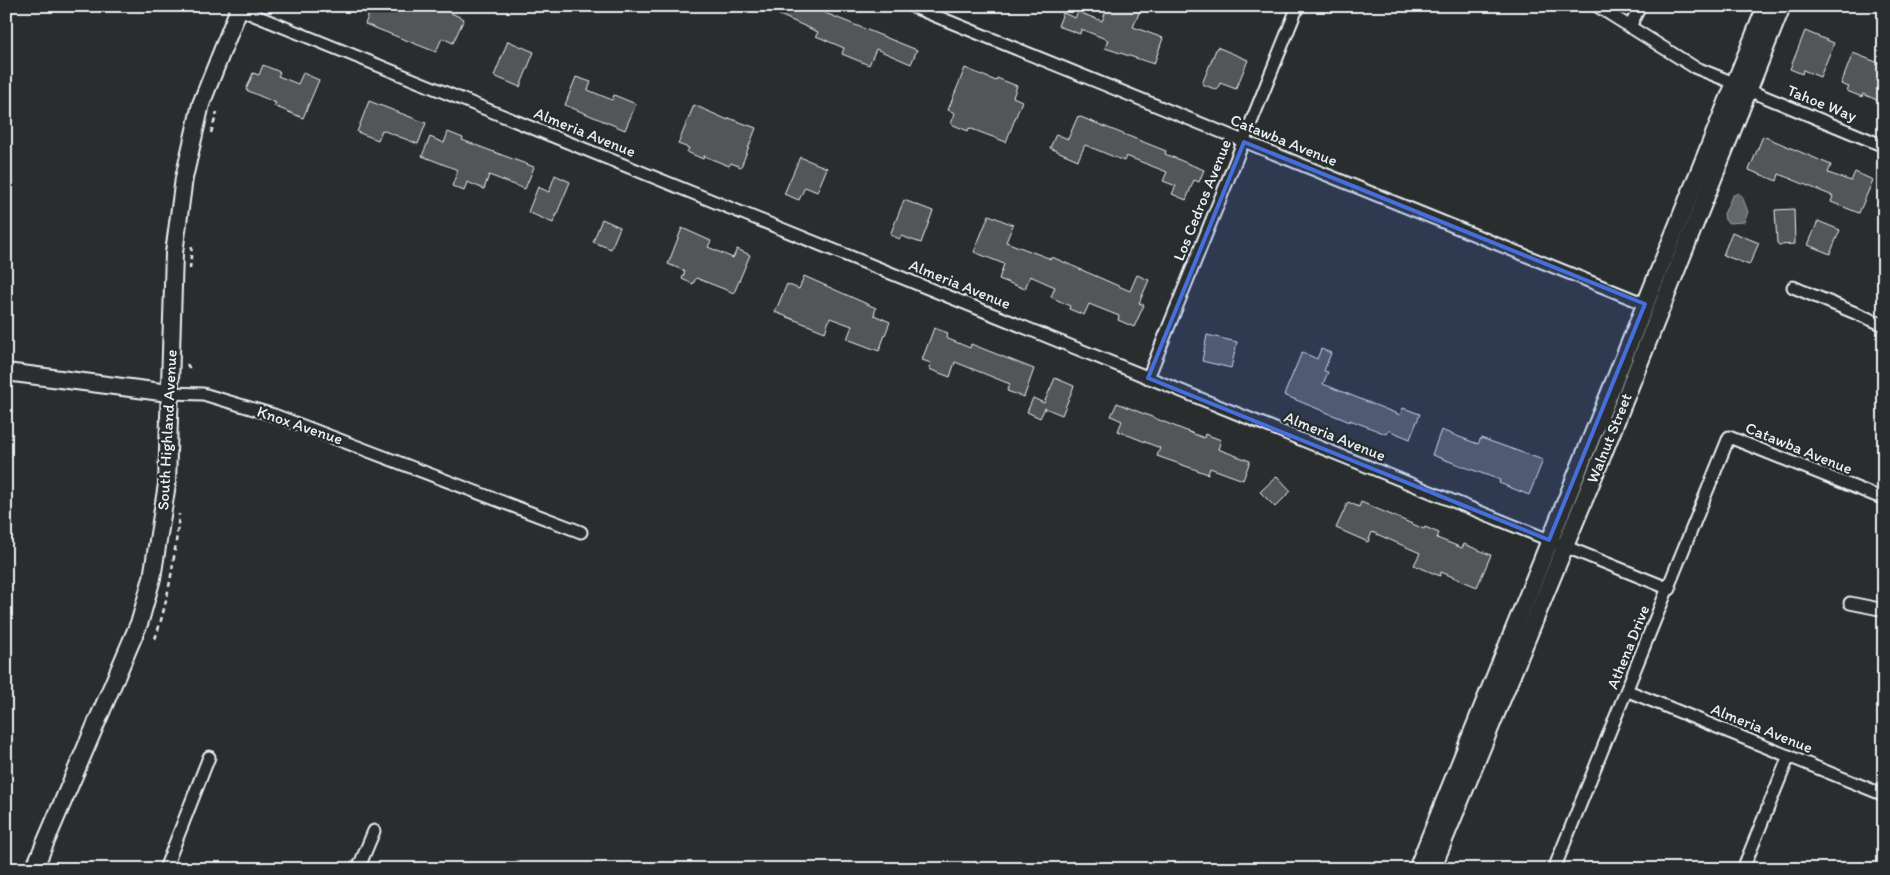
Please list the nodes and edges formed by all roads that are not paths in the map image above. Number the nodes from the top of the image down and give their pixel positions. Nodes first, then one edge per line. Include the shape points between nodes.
1 (910, 6) edge
2 (1298, 6) edge
3 (1597, 6) edge
4 (1640, 6) edge
5 (1766, 6) edge
6 (1782, 6) edge
7 (239, 8) edge
8 (1630, 26) junction
9 (1741, 87) junction
10 (1244, 142) junction
11 (1884, 146) edge
12 (1793, 287) dead end
13 (1645, 304) junction
14 (1884, 325) edge
15 (6, 372) edge
16 (1148, 378) junction
17 (170, 393) junction
18 (1730, 437) joint
19 (1884, 499) edge
20 (580, 532) dead end
21 (1556, 543) junction
22 (1670, 589) junction
23 (1850, 603) dead end
24 (1884, 610) edge
25 (1628, 691) junction
26 (1789, 756) junction
27 (209, 757) dead end
28 (1884, 795) edge
29 (374, 831) dead end
30 (34, 869) edge
31 (165, 869) edge
32 (358, 869) edge
33 (1417, 869) edge
34 (1432, 869) edge
35 (1554, 869) edge
36 (1743, 869) edge

1 - 10 street, Catawba Avenue
2 - 10 street, Los Cedros Avenue
3 - 8 street, Tahoe Way
4 - 8 street
5 - 9 street, Walnut Street
6 - 9 street, Walnut Street
7 - 16 street, Almeria Avenue
7 - 17 street, South Highland Avenue via 201,104 184,178 174,253
8 - 9 street, Tahoe Way via 1694,67
9 - 11 street, Tahoe Way
9 - 13 street, Walnut Street
9 - 21 street, Walnut Street
10 - 13 street, Catawba Avenue
10 - 16 street, Los Cedros Avenue
12 - 14 street
13 - 21 street, Walnut Street
15 - 17 street, Knox Avenue
16 - 21 street, Almeria Avenue
17 - 20 street, Knox Avenue via 203,394 274,415
17 - 30 street, South Highland Avenue via 166,484 152,578 140,621
18 - 19 street, Catawba Avenue
18 - 22 street, Athena Drive
21 - 22 street, Almeria Avenue
21 - 33 street, Walnut Street
21 - 34 street, Walnut Street
22 - 25 street, Athena Drive
23 - 24 street
25 - 26 street, Almeria Avenue
25 - 35 street, Athena Drive
26 - 28 street, Almeria Avenue
26 - 36 street
27 - 31 street
29 - 32 street

